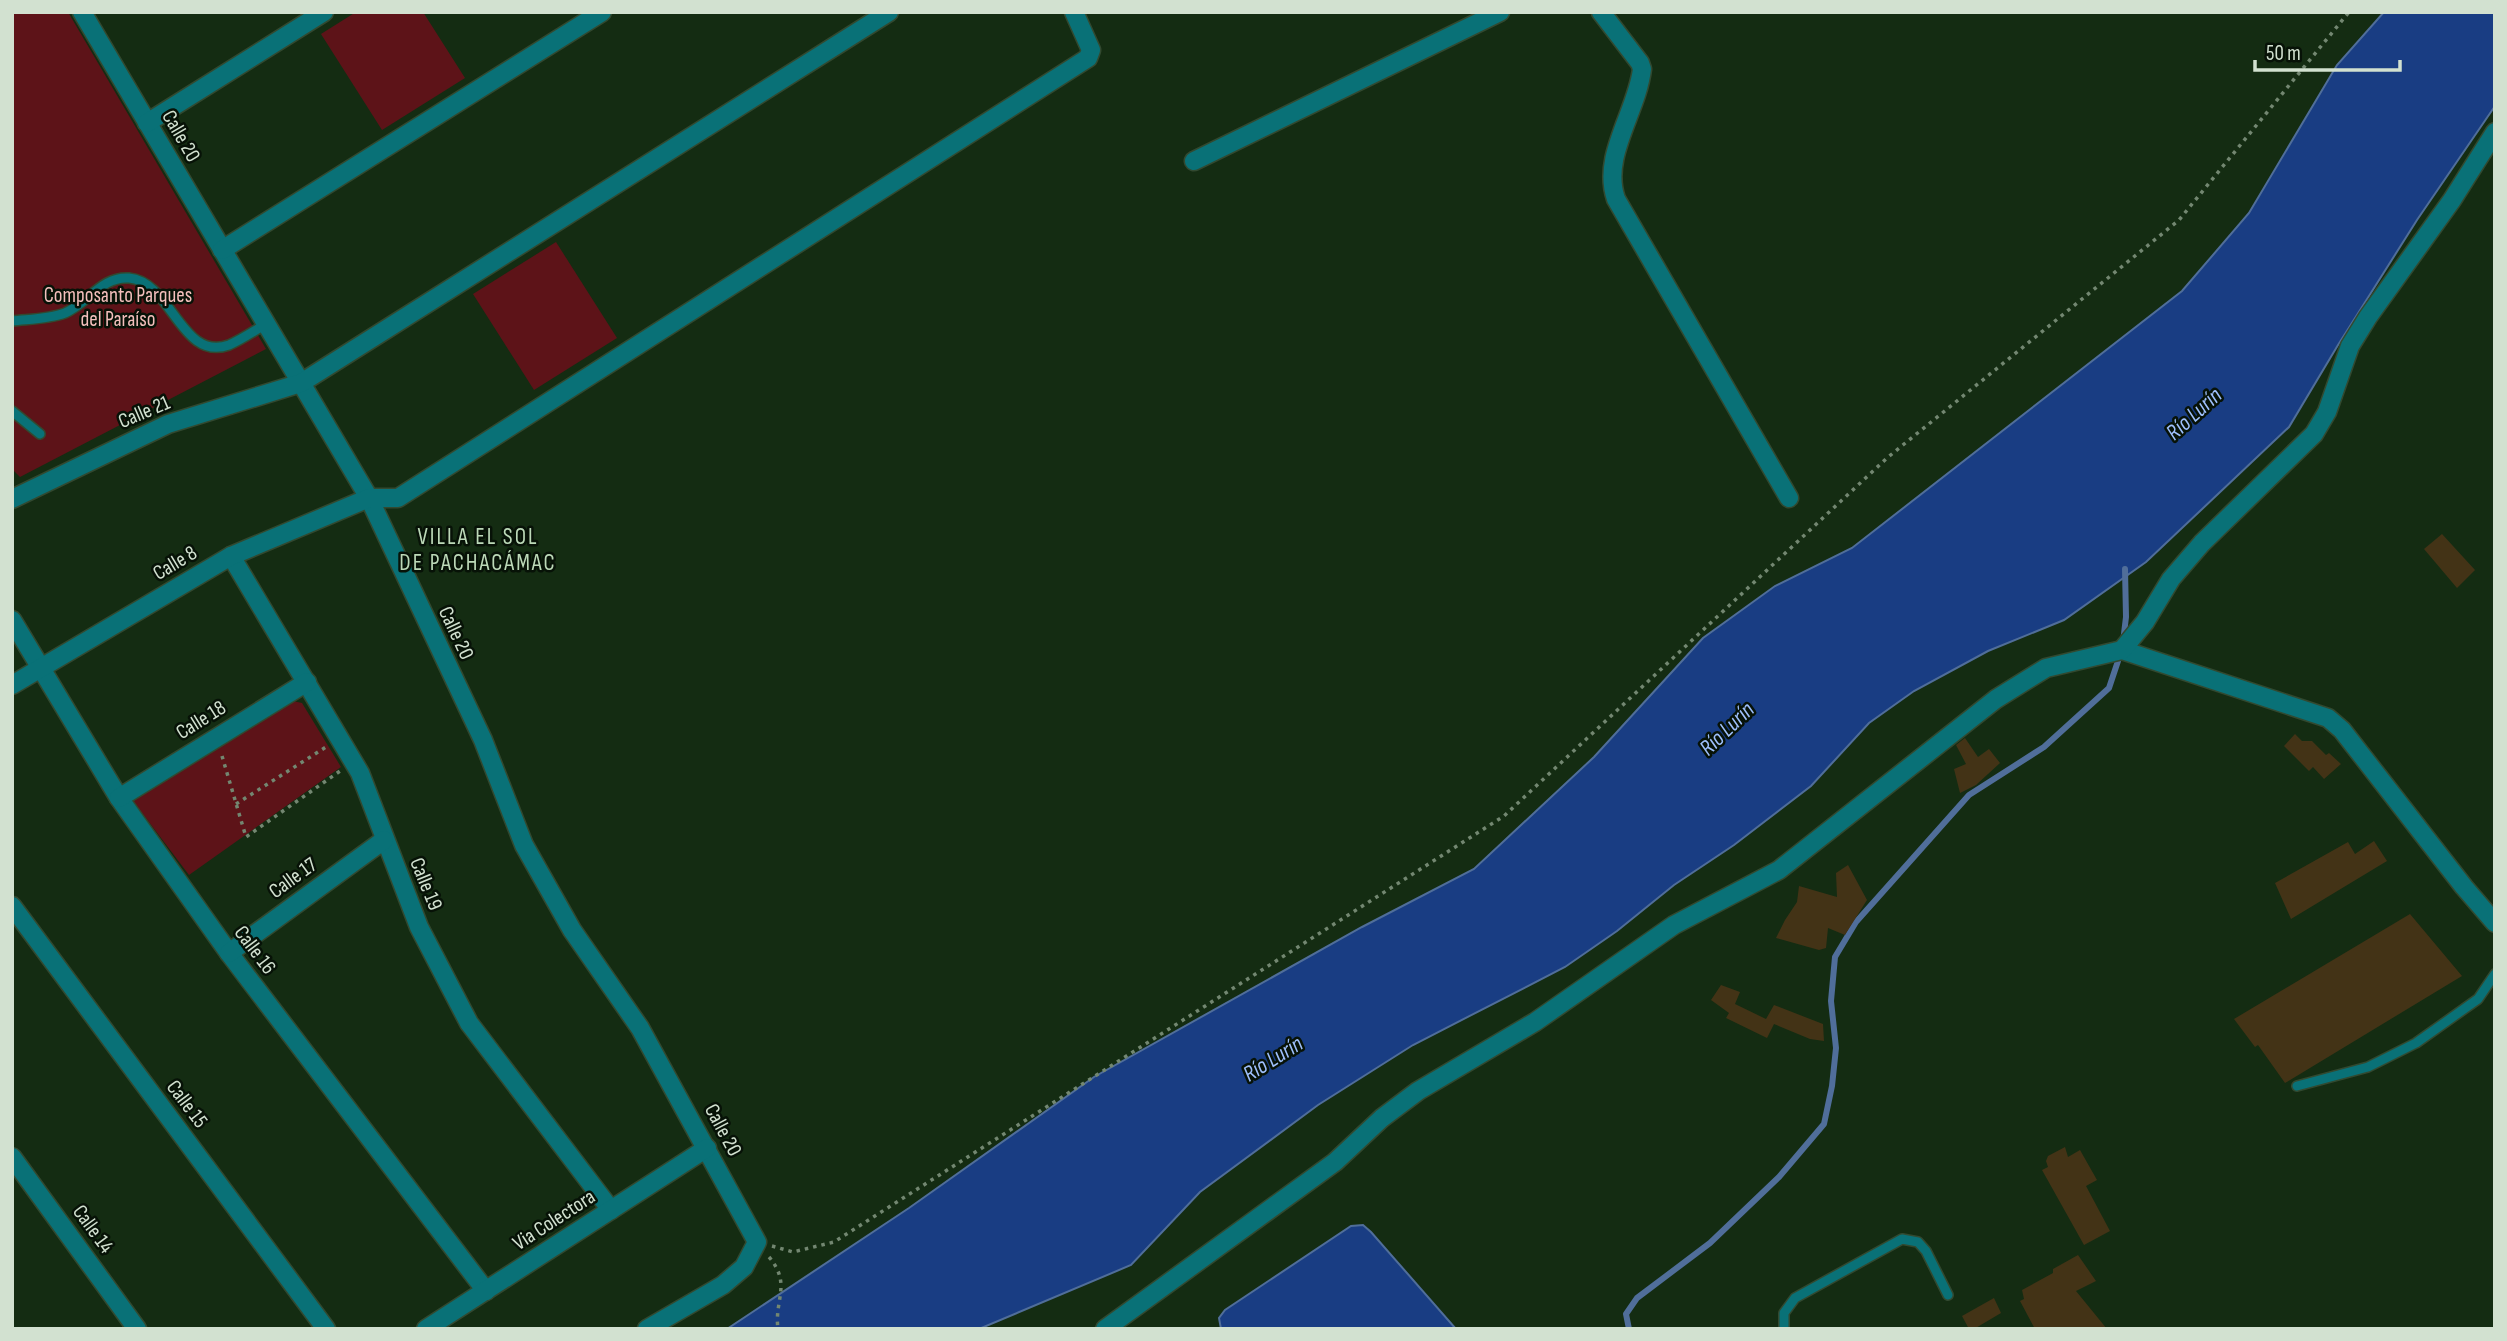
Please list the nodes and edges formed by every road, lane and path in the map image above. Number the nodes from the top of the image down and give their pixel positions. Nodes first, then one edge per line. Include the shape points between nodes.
1 (82, 12) edge
2 (324, 12) edge
3 (602, 12) edge
4 (889, 12) edge
5 (1074, 12) edge
6 (1500, 12) edge
7 (1601, 12) edge
8 (2349, 12) edge
9 (147, 123) junction
10 (2495, 132) edge
11 (1194, 161) dead end
12 (222, 250) junction
13 (12, 321) edge
14 (266, 324) junction
15 (301, 383) junction
16 (12, 411) edge
17 (40, 434) dead end
18 (16, 491) edge
19 (369, 498) junction
20 (1789, 498) dead end
21 (231, 556) junction
22 (12, 620) edge
23 (2122, 650) junction
24 (43, 667) junction
25 (307, 682) junction
26 (12, 685) edge
27 (216, 738) junction
28 (340, 738) junction
29 (354, 761) junction
30 (119, 798) junction
31 (236, 804) junction
32 (384, 840) junction
33 (12, 906) edge
34 (2495, 923) edge
35 (229, 953) junction
36 (2495, 974) edge
37 (2297, 1086) dead end
38 (707, 1148) junction
39 (12, 1157) edge
40 (611, 1210) junction
41 (757, 1242) junction
42 (486, 1291) junction
43 (1948, 1294) dead end
44 (137, 1329) edge
45 (326, 1329) edge
46 (426, 1329) edge
47 (647, 1329) edge
48 (778, 1329) edge
49 (1105, 1329) edge
50 (1783, 1329) edge

1 - 9 street, Calle 20
2 - 9 street
3 - 12 street
4 - 15 street, Calle 21
5 - 19 street, Calle 8 via 1091,50 1088,58 398,498
6 - 11 street
7 - 20 street via 1642,69 1613,165 1611,185 1616,199
8 - 41 path via 2179,220 1887,458 1504,816 834,1242 793,1252
9 - 12 street, Calle 20
10 - 23 street via 2350,346 2327,412 2314,434 2202,543
12 - 14 street, Calle 20
13 - 14 lane via 54,317 106,283 123,278 155,289 191,336 206,345 230,345
14 - 15 street, Calle 20
15 - 18 street, Calle 21 via 168,424
15 - 19 street, Calle 20
16 - 17 lane
19 - 21 street, Calle 8
19 - 38 street, Calle 20 via 483,740 524,845 572,930 640,1028
21 - 24 street, Calle 8
21 - 25 street, Calle 19
22 - 24 street, Calle 16
23 - 34 street via 2328,718
23 - 49 street via 2046,668 1997,699 1779,870 1674,925 1535,1022 1418,1091 1335,1162
24 - 26 street, Calle 8
24 - 30 street, Calle 16
25 - 27 street, Calle 18
25 - 28 street, Calle 19
27 - 30 street, Calle 18
27 - 31 path
28 - 29 street, Calle 19
28 - 31 path
29 - 31 path via 246,837
29 - 32 street, Calle 19
30 - 35 street, Calle 16
32 - 35 street, Calle 17
32 - 40 street, Calle 19 via 419,927 469,1023
33 - 45 street, Calle 15
35 - 42 street, Calle 16
36 - 37 lane via 2478,999 2416,1043 2368,1067
38 - 40 street, Via Colectora
38 - 41 street, Calle 20
39 - 44 street, Calle 14
40 - 42 street, Via Colectora
41 - 47 street via 744,1267 723,1285
41 - 48 path via 779,1269
42 - 46 street, Via Colectora
43 - 50 lane via 1926,1251 1917,1242 1902,1239 1795,1298 1784,1313

